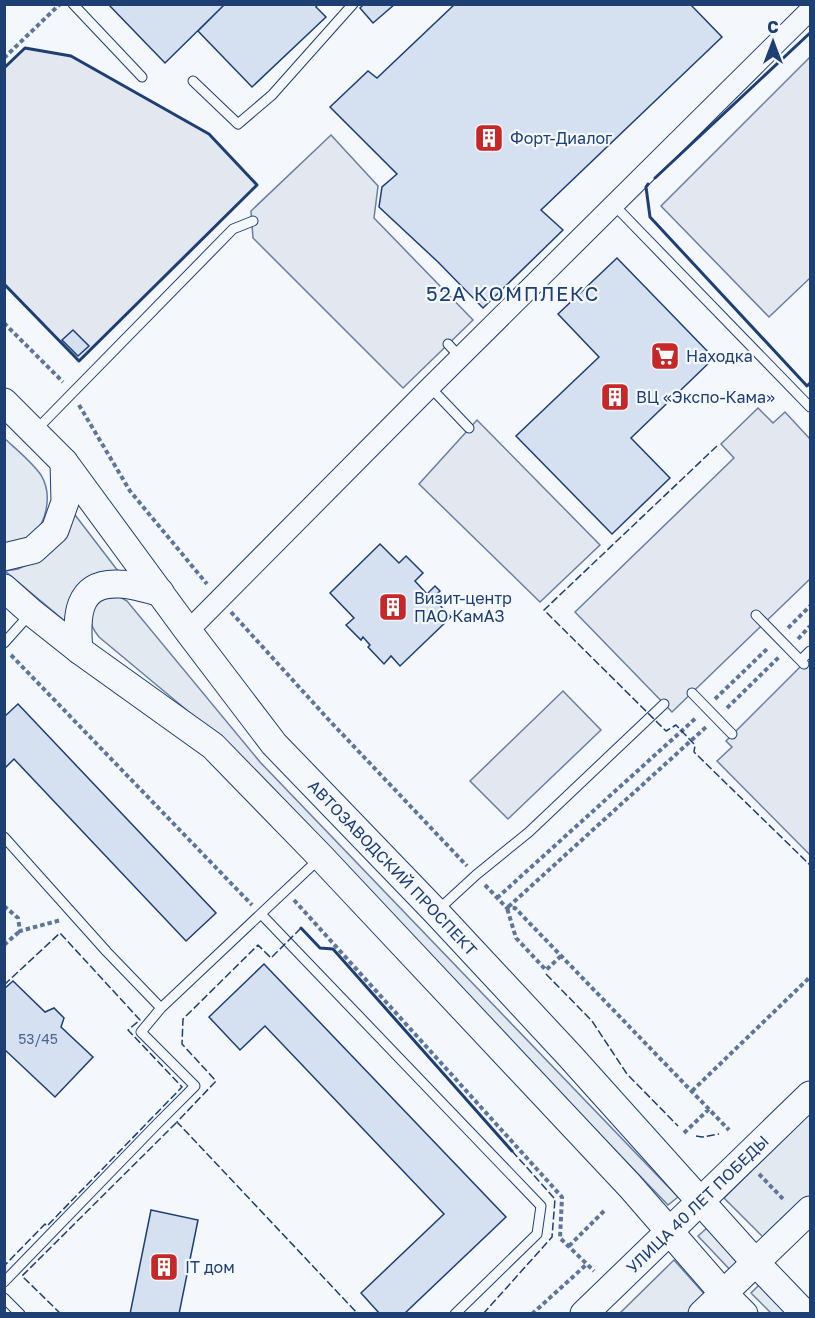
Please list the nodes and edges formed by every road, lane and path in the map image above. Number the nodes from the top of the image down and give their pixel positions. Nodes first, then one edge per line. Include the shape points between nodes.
1 (60, 4) edge
2 (74, 4) edge
3 (353, 4) edge
4 (810, 10) edge
5 (4, 58) edge
6 (142, 77) dead end
7 (193, 81) dead end
8 (614, 205) junction
9 (253, 220) dead end
10 (4, 323) edge
11 (430, 387) junction
12 (73, 392) junction
13 (4, 402) edge
14 (810, 407) edge
15 (469, 428) dead end
16 (34, 432) junction
17 (64, 462) junction
18 (4, 557) edge
19 (4, 588) edge
20 (160, 592) junction
21 (220, 600) junction
22 (810, 606) edge
23 (32, 612) junction
24 (756, 615) dead end
25 (810, 627) edge
26 (188, 631) junction
27 (778, 637) junction
28 (4, 643) edge
29 (4, 648) edge
30 (789, 648) junction
31 (79, 650) junction
32 (810, 651) edge
33 (692, 693) dead end
34 (664, 704) dead end
35 (706, 708) junction
36 (716, 718) junction
37 (732, 734) dead end
38 (4, 837) edge
39 (321, 857) junction
40 (476, 875) junction
41 (286, 891) junction
42 (497, 898) junction
43 (4, 906) edge
44 (507, 908) junction
45 (70, 910) junction
46 (436, 912) junction
47 (261, 914) junction
48 (20, 931) junction
49 (4, 945) edge
50 (561, 956) junction
51 (810, 977) edge
52 (161, 1008) junction
53 (692, 1091) junction
54 (810, 1095) edge
55 (710, 1108) junction
56 (729, 1130) dead end
57 (684, 1133) dead end
58 (758, 1173) dead end
59 (701, 1202) junction
60 (800, 1208) edge
61 (606, 1209) dead end
62 (670, 1232) junction
63 (569, 1246) junction
64 (755, 1262) junction
65 (587, 1263) junction
66 (599, 1276) dead end
67 (4, 1282) edge
68 (723, 1293) junction
69 (4, 1298) edge
70 (20, 1314) edge
71 (455, 1314) edge
72 (532, 1314) edge
73 (584, 1314) edge
74 (702, 1314) edge
75 (744, 1314) edge
76 (805, 1314) edge

1 - 5 path
2 - 6 lane
3 - 7 lane via 272,95 238,124
4 - 8 street
8 - 11 street via 454,350
8 - 14 lane
9 - 12 lane via 232,229
10 - 12 path
11 - 15 lane
11 - 21 street
12 - 16 lane
12 - 21 path via 130,491
13 - 16 street, АВТОЗАВОДСКИЙ ПРОСПЕКТ
16 - 17 street, АВТОЗАВОДСКИЙ ПРОСПЕКТ
17 - 18 street via 65,502 55,530 33,550
17 - 20 street, АВТОЗАВОДСКИЙ ПРОСПЕКТ
19 - 23 street
20 - 26 street, АВТОЗАВОДСКИЙ ПРОСПЕКТ
20 - 31 street via 121,584 104,584 93,590 79,611
21 - 26 street
21 - 40 path
22 - 27 path
23 - 28 lane
23 - 31 street
24 - 27 lane
25 - 30 path
26 - 46 street, АВТОЗАВОДСКИЙ ПРОСПЕКТ via 274,744
27 - 30 lane
27 - 35 path
29 - 47 path
30 - 32 lane via 803,662
30 - 36 path
31 - 39 street via 213,746
33 - 35 lane
34 - 40 lane via 529,832
35 - 36 lane
35 - 42 path
36 - 37 lane
36 - 44 path
38 - 45 lane
39 - 41 lane
39 - 62 street
40 - 42 path
40 - 46 lane
41 - 47 lane
41 - 63 path via 562,1197 560,1238
42 - 44 path
43 - 48 path via 18,918
44 - 50 path via 515,908
44 - 50 path via 516,938 546,970
45 - 48 path via 60,921
45 - 52 lane
46 - 59 street, АВТОЗАВОДСКИЙ ПРОСПЕКТ
47 - 52 lane
47 - 71 lane via 541,1206 537,1234
48 - 49 path
50 - 53 path
51 - 53 path
52 - 67 lane via 141,1032 195,1086
53 - 55 path
54 - 59 street, УЛИЦА 40 ЛЕТ ПОБЕДЫ
55 - 56 path
55 - 57 path
58 - 60 path
59 - 62 street, УЛИЦА 40 ЛЕТ ПОБЕДЫ
59 - 64 street, АВТОЗАВОДСКИЙ ПРОСПЕКТ
60 - 64 street
61 - 63 path
62 - 68 street
62 - 73 street, УЛИЦА 40 ЛЕТ ПОБЕДЫ
63 - 65 path
64 - 68 street
64 - 76 street, АВТОЗАВОДСКИЙ ПРОСПЕКТ
65 - 66 path
65 - 72 path
68 - 74 street
68 - 75 street
69 - 70 lane

